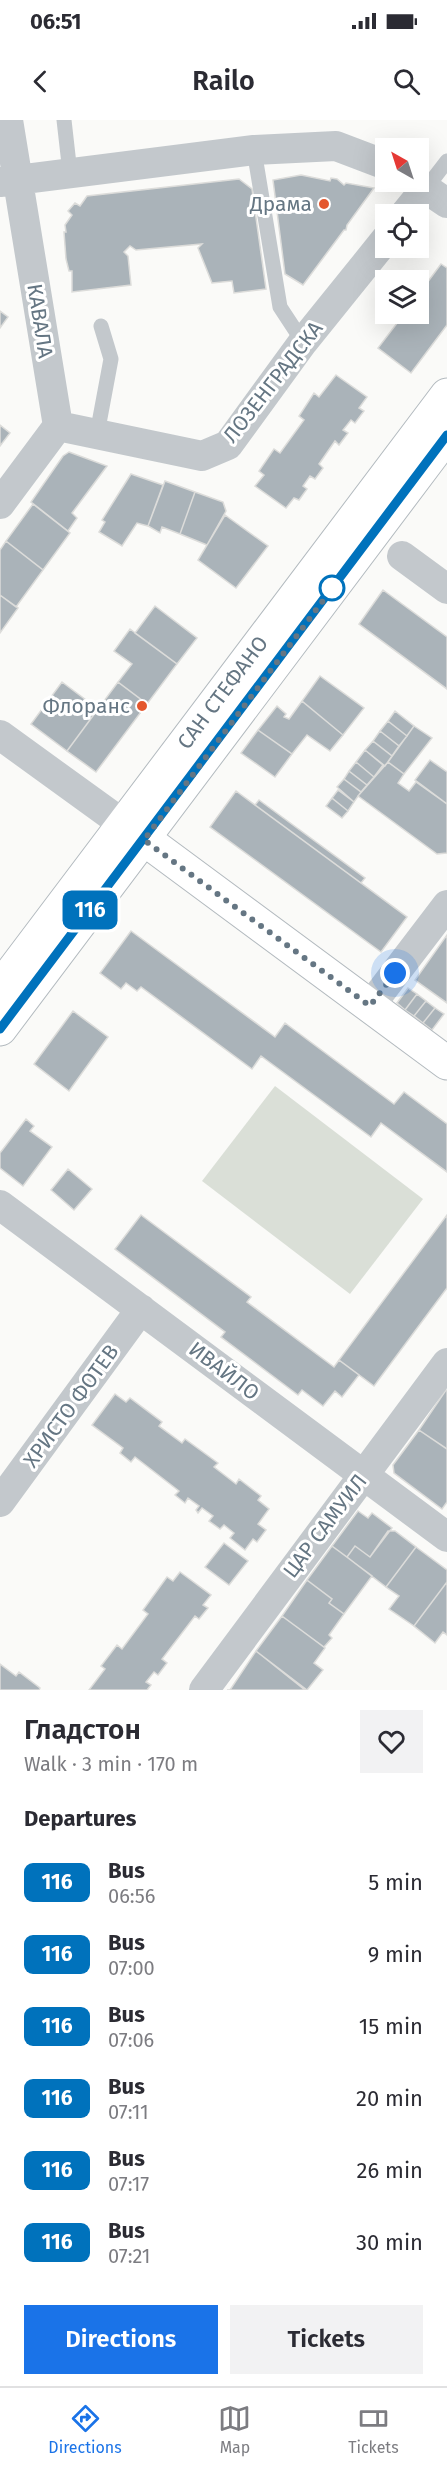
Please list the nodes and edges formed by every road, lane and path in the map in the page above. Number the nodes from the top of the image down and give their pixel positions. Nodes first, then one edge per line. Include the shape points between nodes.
1 (9, 120) edge
2 (64, 120) edge
3 (254, 150) junction
4 (375, 161) edge
5 (447, 161) edge
6 (70, 174) junction
7 (8, 180) edge
8 (430, 190) edge
9 (415, 204) edge
10 (375, 253) edge
11 (101, 326) dead end
12 (303, 342) junction
13 (447, 396) edge
14 (58, 426) junction
15 (97, 434) junction
16 (447, 435) edge
17 (0, 504) edge
18 (402, 556) dead end
19 (447, 589) edge
20 (0, 735) edge
21 (134, 832) junction
22 (447, 905) edge
23 (0, 988) edge
24 (370, 1006) junction
25 (0, 1029) edge
26 (447, 1064) edge
27 (0, 1205) edge
28 (141, 1309) junction
29 (447, 1363) edge
30 (363, 1475) junction
31 (0, 1502) edge
32 (447, 1537) edge
33 (204, 1690) edge

1 - 7 street, КАВАЛА
2 - 6 lane
3 - 4 street via 336,146
3 - 6 street
3 - 12 lane via 280,307
5 - 8 lane
6 - 7 street
7 - 14 street, КАВАЛА
8 - 9 street
10 - 12 street, ЛОЗЕНГРАДСКА
11 - 15 lane via 111,359
12 - 15 street, ЛОЗЕНГРАДСКА via 228,445 202,456
13 - 21 main road, САН СТЕФАНО
14 - 15 street, ЛОЗЕНГРАДСКА
14 - 17 street
16 - 21 main road, САН СТЕФАНО
18 - 19 street
20 - 21 street
21 - 23 main road, САН СТЕФАНО
21 - 24 main road
21 - 25 main road, САН СТЕФАНО
22 - 24 street
24 - 26 main road
27 - 28 street, ИВАЙЛО
28 - 30 street, ИВАЙЛО
28 - 31 street, ХРИСТО ФОТЕВ
29 - 30 street, ЦАР САМУИЛ
30 - 32 street, ИВАЙЛО
30 - 33 street, ЦАР САМУИЛ

